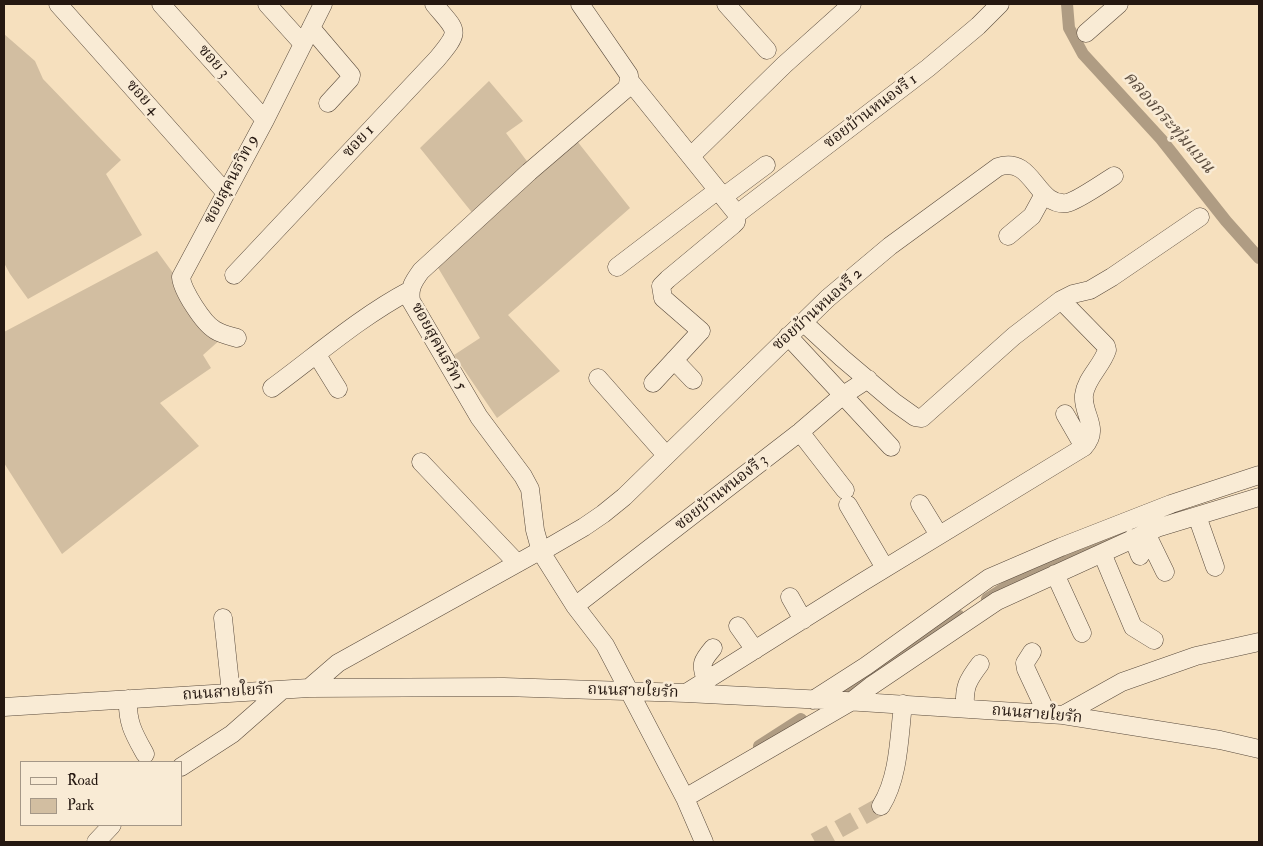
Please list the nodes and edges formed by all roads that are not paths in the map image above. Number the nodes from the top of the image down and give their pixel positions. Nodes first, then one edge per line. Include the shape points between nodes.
1 (58, 4) edge
2 (161, 4) edge
3 (267, 4) edge
4 (323, 4) edge
5 (434, 4) edge
6 (580, 4) edge
7 (726, 4) edge
8 (852, 4) edge
9 (1000, 4) edge
10 (1118, 4) edge
11 (1086, 33) dead end
12 (307, 36) junction
13 (768, 50) dead end
14 (629, 80) junction
15 (328, 103) dead end
16 (265, 120) junction
17 (691, 156) junction
18 (766, 165) dead end
19 (1114, 176) dead end
20 (226, 193) junction
21 (721, 194) junction
22 (1044, 194) junction
23 (737, 214) junction
24 (1200, 217) dead end
25 (1008, 236) dead end
26 (617, 267) dead end
27 (234, 275) dead end
28 (409, 291) junction
29 (1061, 300) junction
30 (803, 322) junction
31 (788, 336) junction
32 (238, 338) dead end
33 (317, 355) junction
34 (674, 360) junction
35 (598, 378) dead end
36 (868, 379) junction
37 (693, 380) dead end
38 (653, 383) dead end
39 (272, 388) dead end
40 (338, 389) dead end
41 (842, 396) junction
42 (1065, 414) dead end
43 (800, 432) junction
44 (1084, 446) junction
45 (891, 447) dead end
46 (666, 455) junction
47 (421, 462) dead end
48 (1259, 475) edge
49 (1259, 497) edge
50 (920, 504) dead end
51 (1197, 516) junction
52 (939, 535) junction
53 (1140, 536) junction
54 (541, 552) junction
55 (1102, 553) junction
56 (1140, 556) dead end
57 (517, 563) junction
58 (1215, 567) dead end
59 (885, 568) junction
60 (1165, 572) dead end
61 (1055, 574) junction
62 (790, 597) dead end
63 (575, 606) junction
64 (223, 618) dead end
65 (802, 620) junction
66 (738, 626) dead end
67 (1082, 633) dead end
68 (1154, 640) dead end
69 (1259, 642) edge
70 (713, 648) dead end
71 (755, 650) junction
72 (1032, 652) dead end
73 (980, 664) dead end
74 (706, 680) junction
75 (309, 688) junction
76 (282, 690) junction
77 (631, 692) junction
78 (232, 693) junction
79 (686, 693) junction
80 (128, 699) junction
81 (813, 700) junction
82 (852, 701) junction
83 (903, 704) junction
84 (4, 707) edge
85 (965, 708) junction
86 (1055, 715) junction
87 (1259, 749) edge
88 (145, 754) dead end
89 (182, 766) edge
90 (684, 798) junction
91 (881, 806) tunnel mouth
92 (111, 826) edge
93 (96, 842) edge
94 (704, 842) edge

1 - 20 street, ซอย 4
2 - 16 street, ซอย 3
3 - 12 street
4 - 12 street, ซอยสุคนธวิท 9
5 - 27 street, ซอย 1 via 454,28 452,41
6 - 14 street via 629,75
7 - 13 street
8 - 17 street
9 - 23 street, ซอยบ้านหนองรี 1 via 928,68
10 - 11 street
12 - 15 street via 351,75
12 - 16 street, ซอยสุคนธวิท 9
14 - 17 street
14 - 28 street, ซอยสุคนธวิท 5 via 626,88 421,272
16 - 20 street, ซอยสุคนธวิท 9
17 - 21 street
18 - 21 street
19 - 22 street, ซอยบ้านหนองรี 2 via 1069,203 1051,201
20 - 32 street, ซอยสุคนธวิท 9 via 181,277 185,291 209,326 216,332
21 - 23 street
21 - 26 street
22 - 25 street via 1032,216
22 - 30 street, ซอยบ้านหนองรี 2 via 1022,169 1013,164 998,167 890,246
23 - 34 street, ซอยบ้านหนองรี 1 via 733,225 661,286 663,298 701,331
24 - 29 street via 1112,277 1090,290
28 - 33 street via 365,318
28 - 54 street, ซอยสุคนธวิท 5 via 411,301 467,398 530,489
29 - 36 street via 1014,336 922,418 910,414
29 - 44 street via 1107,350 1084,394 1091,434
30 - 31 street, ซอยบ้านหนองรี 2
30 - 36 street
31 - 41 street
31 - 46 street, ซอยบ้านหนองรี 2
33 - 39 street
33 - 40 street
34 - 37 street
34 - 38 street
35 - 46 street
36 - 41 street, ซอยบ้านหนองรี 3
41 - 43 street, ซอยบ้านหนองรี 3
41 - 45 street
42 - 44 street
43 - 59 street via 846,498
43 - 63 street, ซอยบ้านหนองรี 3
44 - 52 street
46 - 54 street, ซอยบ้านหนองรี 2 via 603,514
47 - 57 street
48 - 81 street via 1171,504 989,578
49 - 51 street
50 - 52 street
51 - 53 street
51 - 58 street
52 - 59 street
53 - 55 street
53 - 56 street
53 - 60 street
54 - 57 street, ซอยบ้านหนองรี 2
54 - 63 street, ซอยสุคนธวิท 5
55 - 61 street
55 - 68 street via 1133,628
57 - 75 street, ซอยบ้านหนองรี 2 via 338,663
59 - 65 street
61 - 67 street
61 - 82 street via 997,600
62 - 65 street
63 - 77 street, ซอยสุคนธวิท 5 via 605,645
64 - 78 street
65 - 71 street
66 - 71 street
69 - 86 street via 1196,656 1122,682
70 - 74 street via 702,666
71 - 74 street
72 - 86 street via 1025,663 1026,669
73 - 85 street via 968,680
74 - 79 street
75 - 76 street, ถนนสายใยรัก
75 - 77 street, ถนนสายใยรัก via 504,687
76 - 78 street, ถนนสายใยรัก
76 - 89 street via 232,734
77 - 79 street, ถนนสายใยรัก
77 - 90 street, ซอยสุคนธวิท 5
78 - 80 street, ถนนสายใยรัก
79 - 81 street, ถนนสายใยรัก
80 - 84 street, ถนนสายใยรัก
80 - 88 street via 130,726
81 - 82 street, ถนนสายใยรัก
82 - 83 street, ถนนสายใยรัก
82 - 90 street
83 - 85 street, ถนนสายใยรัก
83 - 91 street via 895,769
85 - 86 street, ถนนสายใยรัก
86 - 87 street, ถนนสายใยรัก
90 - 94 street, ซอยสุคนธวิท 5
92 - 93 street

